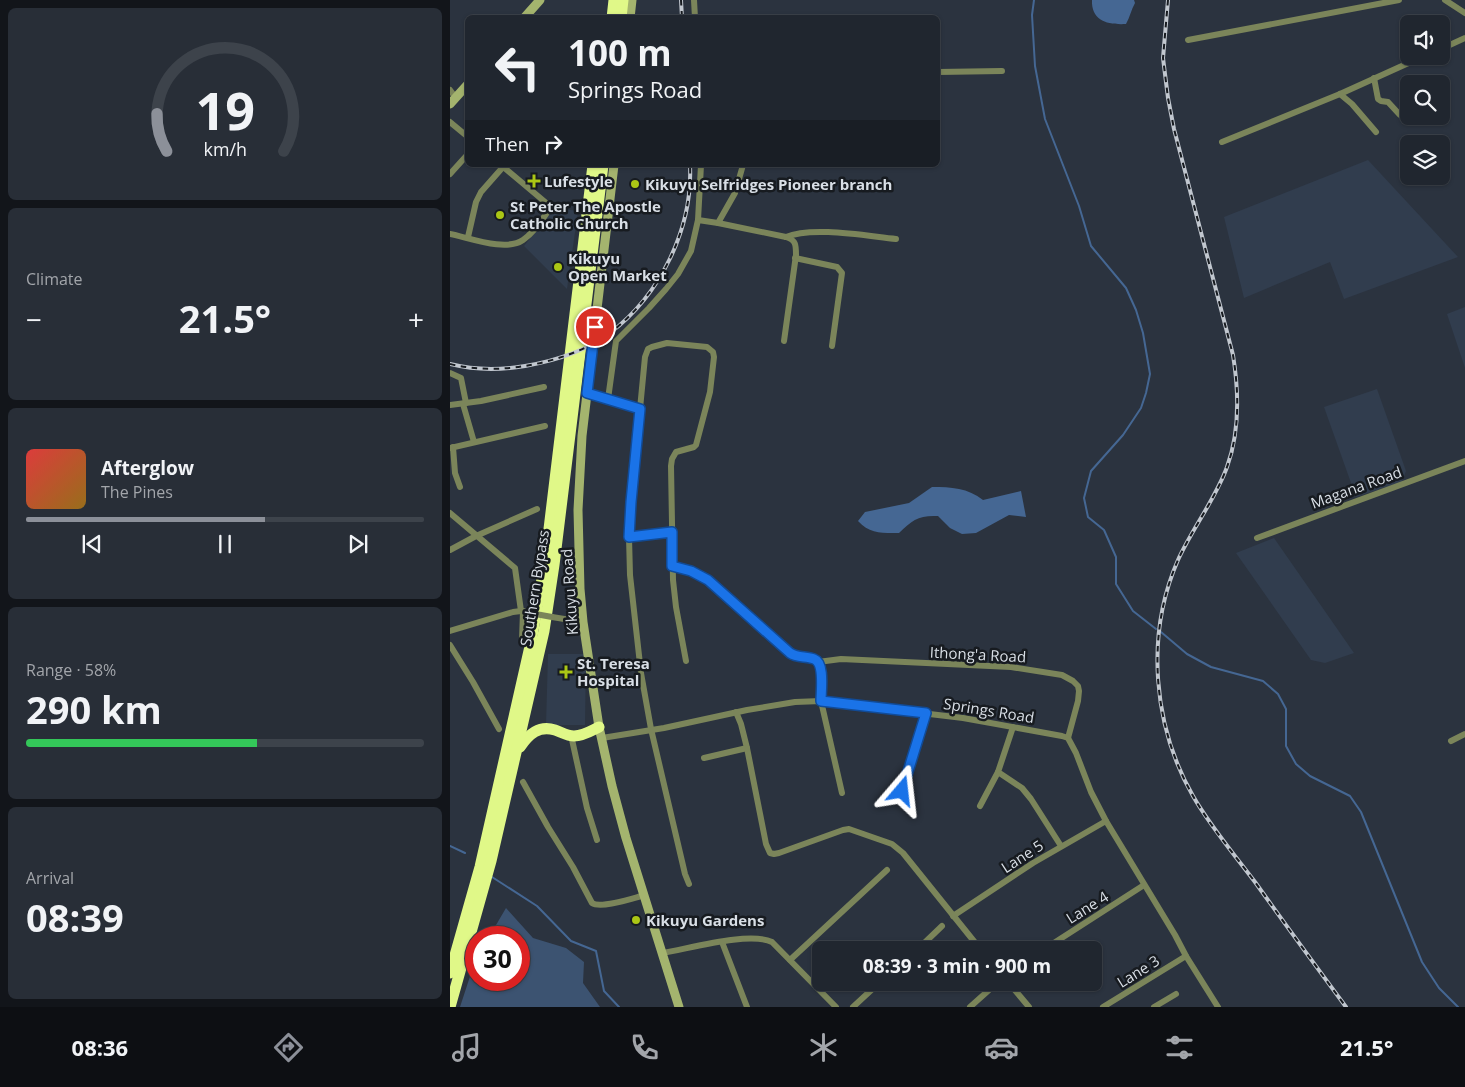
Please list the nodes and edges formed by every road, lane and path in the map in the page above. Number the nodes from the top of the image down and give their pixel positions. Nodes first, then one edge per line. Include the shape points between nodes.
1 (540, 0) edge
2 (614, 0) edge
3 (623, 0) edge
4 (632, 0) edge
5 (694, 0) edge
6 (1399, 0) edge
7 (1445, 0) edge
8 (1465, 13) edge
9 (527, 15) edge
10 (612, 15) edge
11 (620, 15) edge
12 (630, 15) edge
13 (695, 15) edge
14 (1465, 38) edge
15 (1188, 40) dead end
16 (1450, 45) edge
17 (1404, 65) edge
18 (1002, 71) dead end
19 (940, 72) edge
20 (1374, 78) junction
21 (465, 86) edge
22 (1340, 94) junction
23 (452, 97) edge
24 (1400, 115) dead end
25 (450, 122) edge
26 (1376, 132) dead end
27 (465, 134) edge
28 (1222, 142) dead end
29 (465, 157) edge
30 (505, 167) edge
31 (588, 167) edge
32 (594, 167) edge
33 (603, 167) edge
34 (614, 167) edge
35 (701, 167) edge
36 (742, 167) edge
37 (450, 174) edge
38 (700, 184) junction
39 (737, 188) junction
40 (590, 191) junction
41 (698, 220) junction
42 (718, 224) junction
43 (450, 234) edge
44 (468, 237) junction
45 (786, 237) junction
46 (896, 239) dead end
47 (795, 258) junction
48 (784, 341) dead end
49 (832, 346) dead end
50 (450, 373) edge
51 (544, 387) dead end
52 (587, 393) junction
53 (608, 399) junction
54 (464, 403) junction
55 (450, 405) edge
56 (640, 409) junction
57 (545, 426) dead end
58 (474, 442) junction
59 (452, 448) edge
60 (1465, 461) edge
61 (460, 487) dead end
62 (537, 509) dead end
63 (450, 513) edge
64 (672, 532) junction
65 (476, 536) junction
66 (629, 537) junction
67 (1256, 538) dead end
68 (450, 550) edge
69 (672, 566) junction
70 (525, 612) junction
71 (583, 622) junction
72 (450, 631) edge
73 (522, 640) dead end
74 (450, 646) edge
75 (686, 661) dead end
76 (818, 662) junction
77 (821, 701) junction
78 (736, 712) junction
79 (926, 713) junction
80 (1013, 727) junction
81 (499, 729) dead end
82 (651, 729) junction
83 (601, 732) junction
84 (1465, 734) edge
85 (571, 735) junction
86 (1068, 738) junction
87 (1451, 741) dead end
88 (747, 748) junction
89 (516, 753) junction
90 (704, 758) dead end
91 (998, 772) junction
92 (524, 782) dead end
93 (902, 791) dead end
94 (842, 793) dead end
95 (980, 806) dead end
96 (1106, 820) junction
97 (597, 840) dead end
98 (1061, 846) junction
99 (886, 870) dead end
100 (689, 884) dead end
101 (1144, 885) junction
102 (645, 895) junction
103 (953, 916) junction
104 (942, 926) dead end
105 (926, 941) edge
106 (974, 941) edge
107 (1057, 941) edge
108 (722, 942) junction
109 (662, 953) junction
110 (1186, 956) junction
111 (790, 960) junction
112 (450, 973) edge
113 (870, 991) edge
114 (989, 991) edge
115 (1015, 991) edge
116 (1176, 994) dead end
117 (450, 1007) edge
118 (679, 1007) edge
119 (746, 1007) edge
120 (836, 1007) edge
121 (853, 1007) edge
122 (970, 1007) edge
123 (1028, 1007) edge
124 (1102, 1007) edge
125 (1154, 1007) edge
126 (1218, 1007) edge

1 - 9 main road
2 - 10 highway
3 - 11 highway
4 - 12 main road
5 - 13 street
6 - 15 street
7 - 8 street
14 - 16 street
17 - 20 street
18 - 19 street
20 - 22 street
20 - 24 street via 1379,100 1388,102
21 - 23 main road
22 - 26 street
22 - 28 street
25 - 27 street
29 - 37 street
30 - 44 street via 476,202
30 - 44 street via 551,207 530,234 518,243 488,243
31 - 40 highway
32 - 40 highway, Southern Bypass
33 - 89 highway, Southern Bypass via 551,591
34 - 52 main road, Kikuyu Road
35 - 38 street
36 - 39 street
38 - 39 street
38 - 41 street
39 - 42 street
40 - 112 highway, Southern Bypass via 545,562 531,642 480,867
41 - 42 street
41 - 53 street via 691,250 678,274 616,341
42 - 45 street
43 - 44 street
45 - 46 street via 811,231
45 - 47 street via 796,243
47 - 48 street
47 - 49 street via 837,267 842,273
50 - 54 street via 461,378
51 - 54 street
52 - 53 street
52 - 71 main road, Kikuyu Road via 578,510
53 - 56 street
54 - 55 street
54 - 58 street
56 - 64 street via 648,349 667,343 707,347 713,352 710,392 696,445 676,452 672,459
56 - 66 street
57 - 58 street
58 - 59 street
59 - 61 street
60 - 67 street, Magana Road
62 - 65 street
63 - 65 street
64 - 66 street
64 - 69 street
65 - 68 street
65 - 70 street via 515,568
66 - 82 street via 632,596
69 - 75 street
69 - 76 street via 708,580 790,653
70 - 71 street, bridge
70 - 72 street via 508,613
70 - 73 street
71 - 83 main road, Kikuyu Road
74 - 81 street
76 - 77 street
76 - 86 street, Ithong'a Road via 841,659 1011,667 1062,675 1073,680 1079,691
77 - 78 street, Springs Road
77 - 79 street, Springs Road
77 - 94 street
78 - 82 street, Springs Road
78 - 88 street
79 - 80 street, Springs Road
79 - 93 street
80 - 86 street, Springs Road
80 - 91 street
82 - 83 street, Springs Road
82 - 100 street
83 - 85 highway
83 - 102 main road, Kikuyu Road via 612,786
84 - 87 street
85 - 89 highway via 540,729 528,736
85 - 97 street
86 - 96 street
88 - 90 street
88 - 103 street via 770,852 779,853 843,830 856,830 899,849
89 - 117 highway, Southern Bypass via 484,888
91 - 95 street
91 - 98 street via 1032,799
92 - 102 street via 592,903 596,906
96 - 98 street, Lane 5
96 - 101 street
98 - 103 street, Lane 5
99 - 111 street
101 - 107 street, Lane 4
101 - 110 street
102 - 109 main road, Kikuyu Road
103 - 106 street
104 - 105 street
108 - 109 street
108 - 111 street via 766,939
108 - 119 street
109 - 118 main road, Kikuyu Road
110 - 124 street, Lane 3
110 - 126 street
111 - 120 street
113 - 121 street
114 - 122 street
115 - 123 street
116 - 125 street

